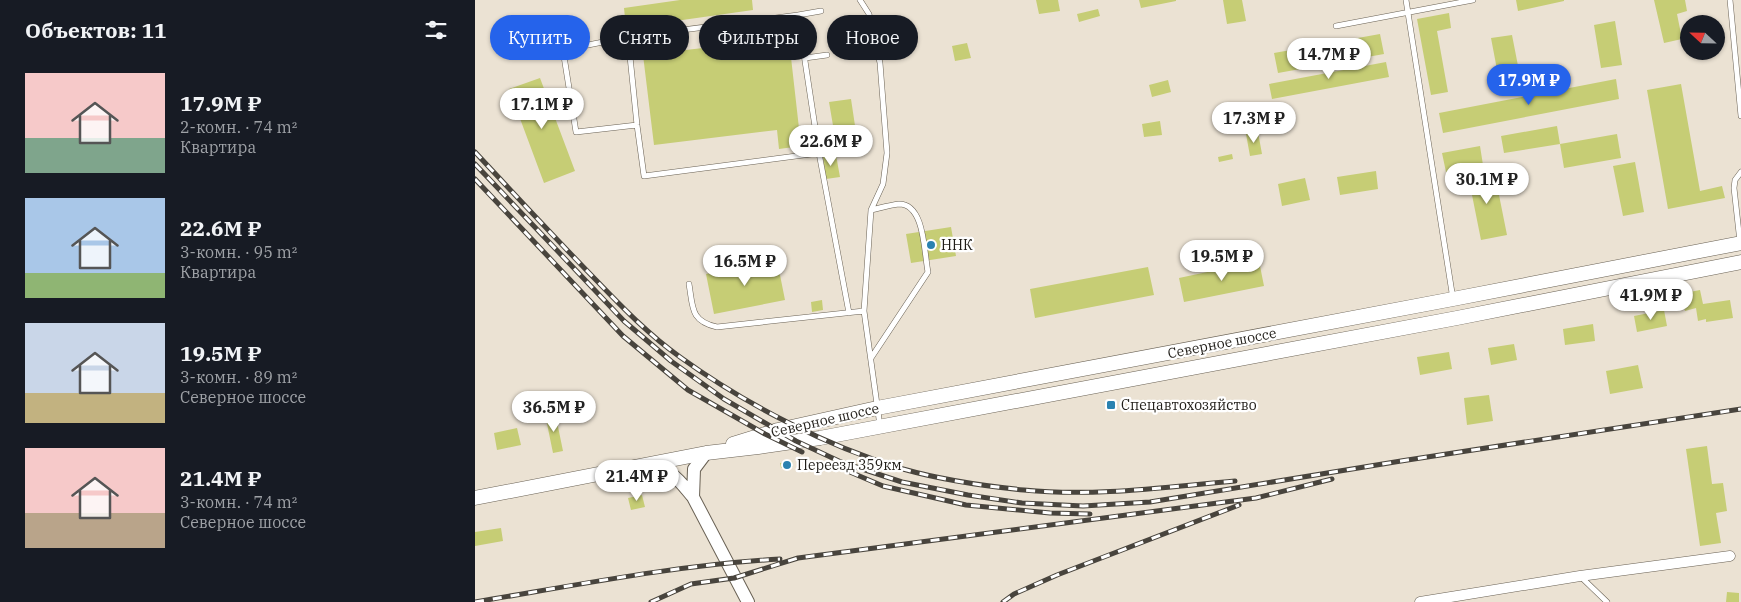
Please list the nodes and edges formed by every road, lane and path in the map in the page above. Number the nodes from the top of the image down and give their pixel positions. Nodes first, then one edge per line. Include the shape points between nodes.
1 (860, 0) edge
2 (1406, 0) edge
3 (1473, 0) edge
4 (1730, 0) edge
5 (821, 11) dead end
6 (1408, 13) junction
7 (798, 15) edge
8 (1336, 26) dead end
9 (600, 43) edge
10 (827, 55) dead end
11 (817, 56) edge
12 (630, 60) edge
13 (805, 60) edge
14 (1741, 116) edge
15 (637, 125) junction
16 (819, 153) junction
17 (1741, 172) edge
18 (871, 210) junction
19 (1741, 244) edge
20 (1741, 262) edge
21 (689, 284) dead end
22 (1453, 300) junction
23 (864, 311) junction
24 (849, 313) junction
25 (1457, 318) junction
26 (870, 358) junction
27 (877, 408) junction
28 (880, 426) junction
29 (706, 453) junction
30 (637, 466) junction
31 (693, 497) junction
32 (475, 498) edge
33 (1730, 556) dead end
34 (1579, 576) junction
35 (748, 602) edge
36 (1424, 602) edge
37 (1607, 602) edge

1 - 18 lane via 869,14 880,63 887,153 883,184
2 - 6 lane
3 - 6 lane
4 - 14 lane
5 - 7 lane
6 - 8 lane
6 - 22 lane
9 - 15 lane via 563,50 576,132
10 - 11 lane
12 - 15 lane
13 - 16 lane
15 - 16 lane via 644,176
16 - 24 lane
17 - 19 lane via 1734,188
18 - 23 lane
18 - 26 lane via 901,204 913,209 920,220 928,272
19 - 22 main road, Северное шоссе
20 - 25 main road, Северное шоссе
21 - 24 lane via 697,319 717,328
22 - 25 main road
22 - 27 main road, Северное шоссе
23 - 24 lane
23 - 26 lane
25 - 28 main road, Северное шоссе
26 - 27 lane
27 - 28 lane
27 - 29 main road, Северное шоссе via 778,430
28 - 29 main road, Северное шоссе
29 - 30 main road, Северное шоссе
29 - 31 street via 694,470
30 - 31 street via 662,468 677,478
30 - 32 main road, Северное шоссе
31 - 35 street
33 - 34 street
34 - 36 street
34 - 37 lane

